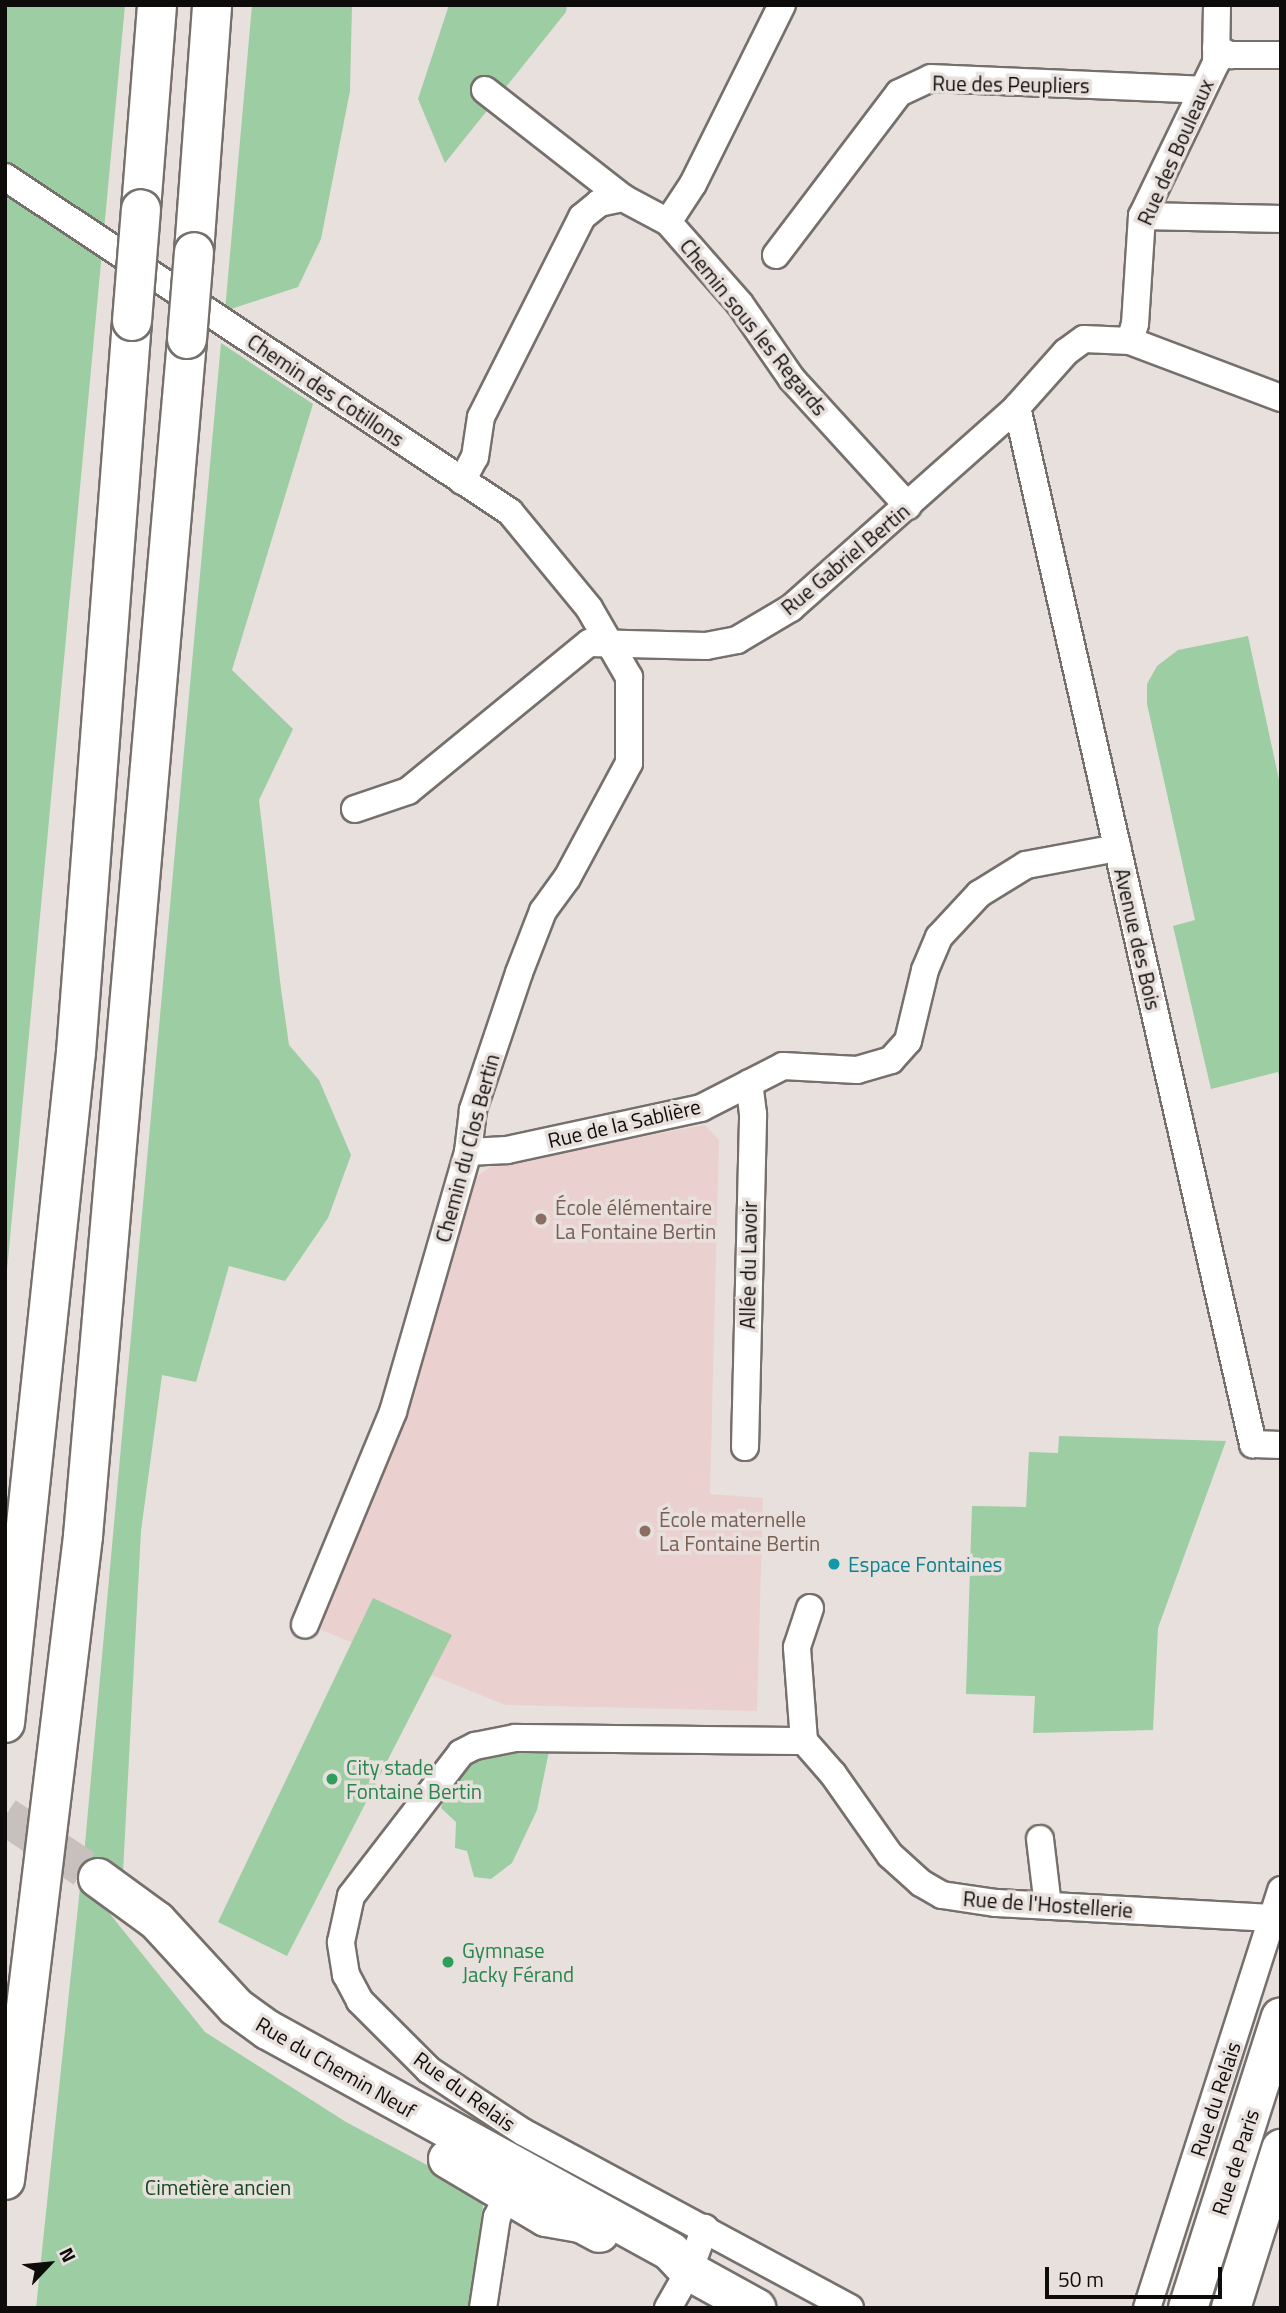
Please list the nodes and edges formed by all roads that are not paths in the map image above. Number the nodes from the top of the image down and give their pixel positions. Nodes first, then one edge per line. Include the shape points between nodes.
1 (157, 5) edge
2 (212, 5) edge
3 (782, 5) edge
4 (1217, 5) edge
5 (1216, 48) junction
6 (1281, 55) edge
7 (485, 90) dead end
8 (1201, 90) junction
9 (5, 177) edge
10 (623, 198) junction
11 (1142, 216) junction
12 (1281, 219) edge
13 (668, 222) junction
14 (776, 255) dead end
15 (1130, 341) junction
16 (1281, 398) edge
17 (1017, 407) junction
18 (463, 481) junction
19 (908, 506) junction
20 (609, 642) junction
21 (355, 809) dead end
22 (1117, 848) junction
23 (749, 1083) junction
24 (467, 1152) junction
25 (1281, 1444) edge
26 (745, 1447) dead end
27 (810, 1608) dead end
28 (305, 1624) dead end
29 (5, 1723) edge
30 (803, 1741) junction
31 (1040, 1839) dead end
32 (1281, 1890) edge
33 (1048, 1906) junction
34 (1273, 1917) junction
35 (1281, 2017) edge
36 (1281, 2149) edge
37 (5, 2180) edge
38 (514, 2182) junction
39 (705, 2228) junction
40 (678, 2289) edge
41 (483, 2308) edge
42 (715, 2308) edge
43 (756, 2308) edge
44 (850, 2308) edge
45 (1147, 2308) edge
46 (1188, 2308) edge
47 (1231, 2308) edge

1 - 29 main road, bridge via 76,1052
2 - 37 main road, bridge via 83,1536
3 - 13 street via 693,184
4 - 5 street, Rue des Bouleaux
5 - 6 street via 1230,55
5 - 8 street, Rue des Bouleaux via 1216,63
7 - 10 street, Chemin sous les Regards
8 - 11 street, Rue des Bouleaux
8 - 14 street, Rue des Peupliers via 930,78 899,93
9 - 18 street, Chemin des Cotillons
10 - 13 street, Chemin sous les Regards
10 - 18 street via 599,203 582,217 481,417 475,457
11 - 12 street
11 - 15 street, Rue des Bouleaux
13 - 19 street, Chemin sous les Regards via 740,304 792,379
15 - 16 street, Rue Gabriel Bertin
15 - 17 street, Rue Gabriel Bertin via 1084,339 1066,352
17 - 19 street, Rue Gabriel Bertin
17 - 22 street, Avenue des Bois
18 - 20 street, Chemin des Cotillons via 510,512 589,608
19 - 20 street, Rue Gabriel Bertin via 791,608 737,640 706,646
20 - 21 street, Rue Gabriel Bertin via 589,643 572,653 408,792
20 - 24 street, Chemin du Clos Bertin via 629,677 629,763 567,878 543,911 473,1110
22 - 23 street, Rue de la Sablière via 1026,865 979,894 939,937 925,970 908,1041 891,1060 857,1070 783,1066
22 - 25 street, Avenue des Bois via 1253,1444
23 - 24 street, Rue de la Sablière via 701,1108 507,1150
23 - 26 street, Allée du Lavoir via 753,1114
24 - 28 street, Chemin du Clos Bertin via 393,1412
27 - 30 street via 797,1647
30 - 33 street, Rue de l'Hostellerie via 833,1774 890,1855 920,1883 942,1895
30 - 39 street, Rue du Relais via 515,1738 475,1745 461,1753 359,1882 344,1919 346,1975 360,2001 429,2070 523,2132
31 - 33 street
32 - 34 street, Rue du Relais
33 - 34 street, Rue de l'Hostellerie
34 - 45 street, Rue du Relais
35 - 46 main road, Rue de Paris
36 - 47 main road, Rue de Paris
38 - 38 main road, Rue du Chemin Neuf via 236,2007 157,1921 97,1878 137,1935 222,2029 296,2079
38 - 40 main road, Rue du Chemin Neuf via 671,2252
38 - 41 street via 497,2217
39 - 40 street
39 - 44 street, Rue du Relais
40 - 42 main road, Rue du Chemin Neuf
40 - 43 main road, Rue du Chemin Neuf

